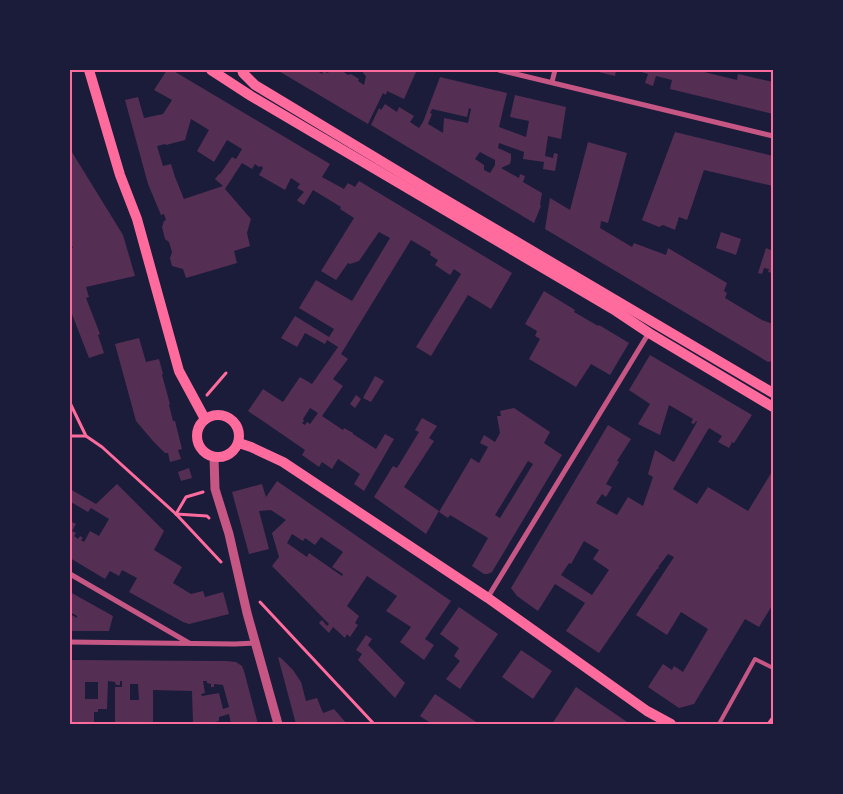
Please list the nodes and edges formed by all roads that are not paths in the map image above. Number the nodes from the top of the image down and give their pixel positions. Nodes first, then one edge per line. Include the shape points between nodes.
1 (211, 70) edge
2 (242, 70) edge
3 (499, 70) edge
4 (555, 70) edge
5 (89, 71) edge
6 (552, 82) junction
7 (773, 136) edge
8 (655, 323) junction
9 (649, 333) junction
10 (773, 393) edge
11 (773, 407) edge
12 (204, 419) junction
13 (239, 443) junction
14 (214, 457) junction
15 (70, 574) edge
16 (488, 598) junction
17 (70, 642) edge
18 (189, 643) junction
19 (256, 643) junction
20 (773, 668) edge
21 (647, 711) junction
22 (278, 724) edge
23 (661, 724) edge
24 (671, 724) edge
25 (719, 724) edge

1 - 9 main road
2 - 8 main road via 255,85
3 - 6 street
4 - 6 street
5 - 12 main road via 120,175 137,219 179,370
6 - 7 street
8 - 9 street
8 - 10 main road
9 - 11 main road
9 - 16 street
12 - 13 main road via 220,414 231,418 239,428
12 - 14 main road via 197,435 198,442 204,452
13 - 14 main road via 230,454
13 - 16 main road via 283,462
14 - 19 street via 215,489
15 - 18 street
16 - 21 main road
17 - 18 street
18 - 19 street
19 - 22 street
20 - 25 lane via 755,659
21 - 23 main road
21 - 24 main road

